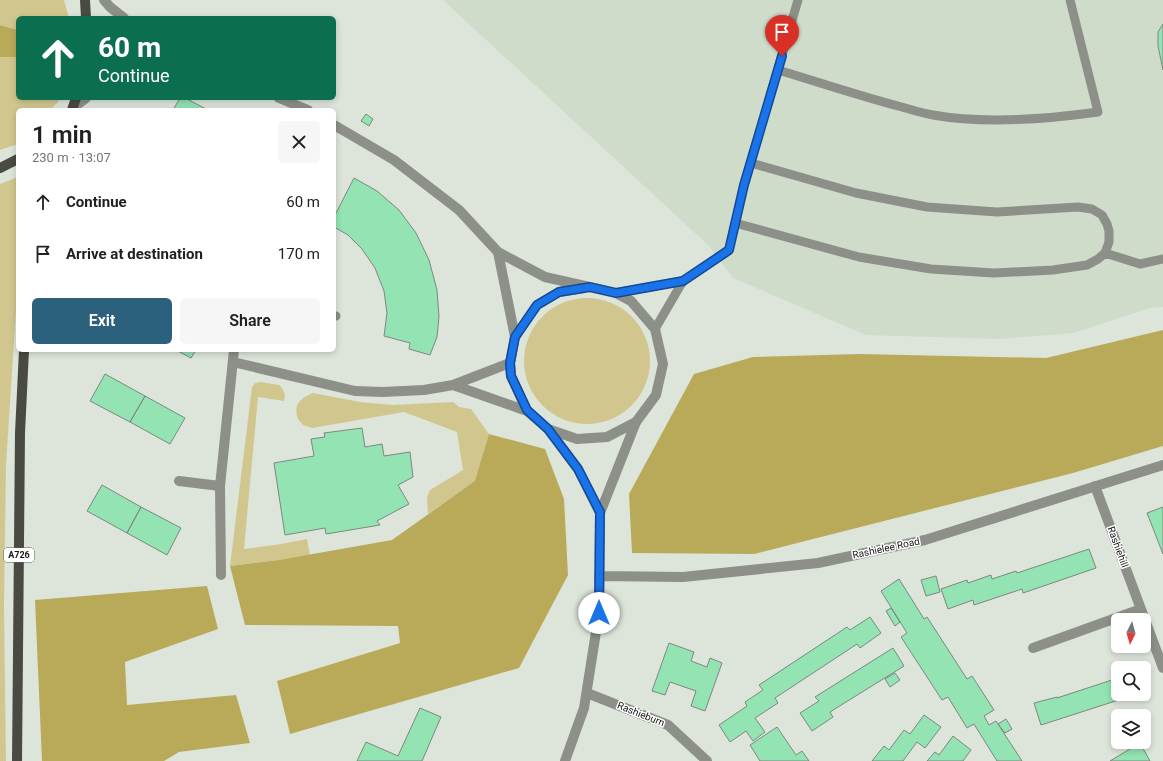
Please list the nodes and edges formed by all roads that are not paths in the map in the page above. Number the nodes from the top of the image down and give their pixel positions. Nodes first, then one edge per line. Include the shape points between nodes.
1 (85, 0) edge
2 (104, 0) edge
3 (798, 0) edge
4 (1070, 0) edge
5 (86, 16) edge
6 (121, 16) edge
7 (778, 70) junction
8 (284, 100) edge
9 (303, 108) edge
10 (336, 126) edge
11 (16, 160) edge
12 (751, 163) junction
13 (0, 168) edge
14 (735, 223) junction
15 (498, 252) junction
16 (1105, 252) junction
17 (1163, 259) edge
18 (683, 281) junction
19 (590, 287) junction
20 (616, 293) junction
21 (655, 329) junction
22 (515, 337) junction
23 (24, 352) edge
24 (234, 352) edge
25 (233, 362) junction
26 (510, 363) junction
27 (453, 385) junction
28 (527, 410) junction
29 (636, 422) junction
30 (548, 429) junction
31 (1163, 464) edge
32 (179, 481) dead end
33 (220, 486) junction
34 (1095, 486) junction
35 (600, 512) junction
36 (221, 575) dead end
37 (599, 576) junction
38 (1141, 609) junction
39 (1033, 648) dead end
40 (1163, 668) edge
41 (587, 693) junction
42 (17, 761) edge
43 (565, 761) edge
44 (707, 761) edge

1 - 5 main road
2 - 6 street
3 - 7 lane
4 - 7 lane via 1098,112 1062,117 1009,119 971,119 934,115 866,98
7 - 12 lane
8 - 9 street
10 - 15 street via 394,160 459,210
11 - 13 main road
12 - 14 lane
12 - 16 lane via 856,193 927,207 997,212 1078,207 1092,209 1102,214 1108,224 1109,242
14 - 16 lane via 859,257 931,269 994,273 1053,270 1087,264
14 - 18 lane via 729,250
15 - 19 street via 545,277
15 - 22 street
16 - 17 lane via 1140,264
18 - 20 lane
18 - 21 lane
19 - 20 street
19 - 22 street via 559,292 537,305
20 - 21 street via 631,301
21 - 29 street via 663,364 656,396
22 - 26 street
23 - 42 main road, A726 via 20,433
24 - 25 street
25 - 27 street via 355,390 424,390
25 - 33 street
26 - 27 street
26 - 28 street via 511,376
27 - 28 street
28 - 30 street
29 - 30 street via 607,437 577,439
29 - 35 street
30 - 35 street via 578,469
31 - 34 street, Rashielee Road
32 - 33 street
33 - 36 street
34 - 37 street, Rashielee Road via 925,540 818,563 683,576
34 - 38 street, Rashiehill
35 - 37 street
37 - 41 street via 599,613
38 - 39 street
38 - 40 street, Rashiehill
41 - 43 street
41 - 44 street, Rashieburn via 668,725

